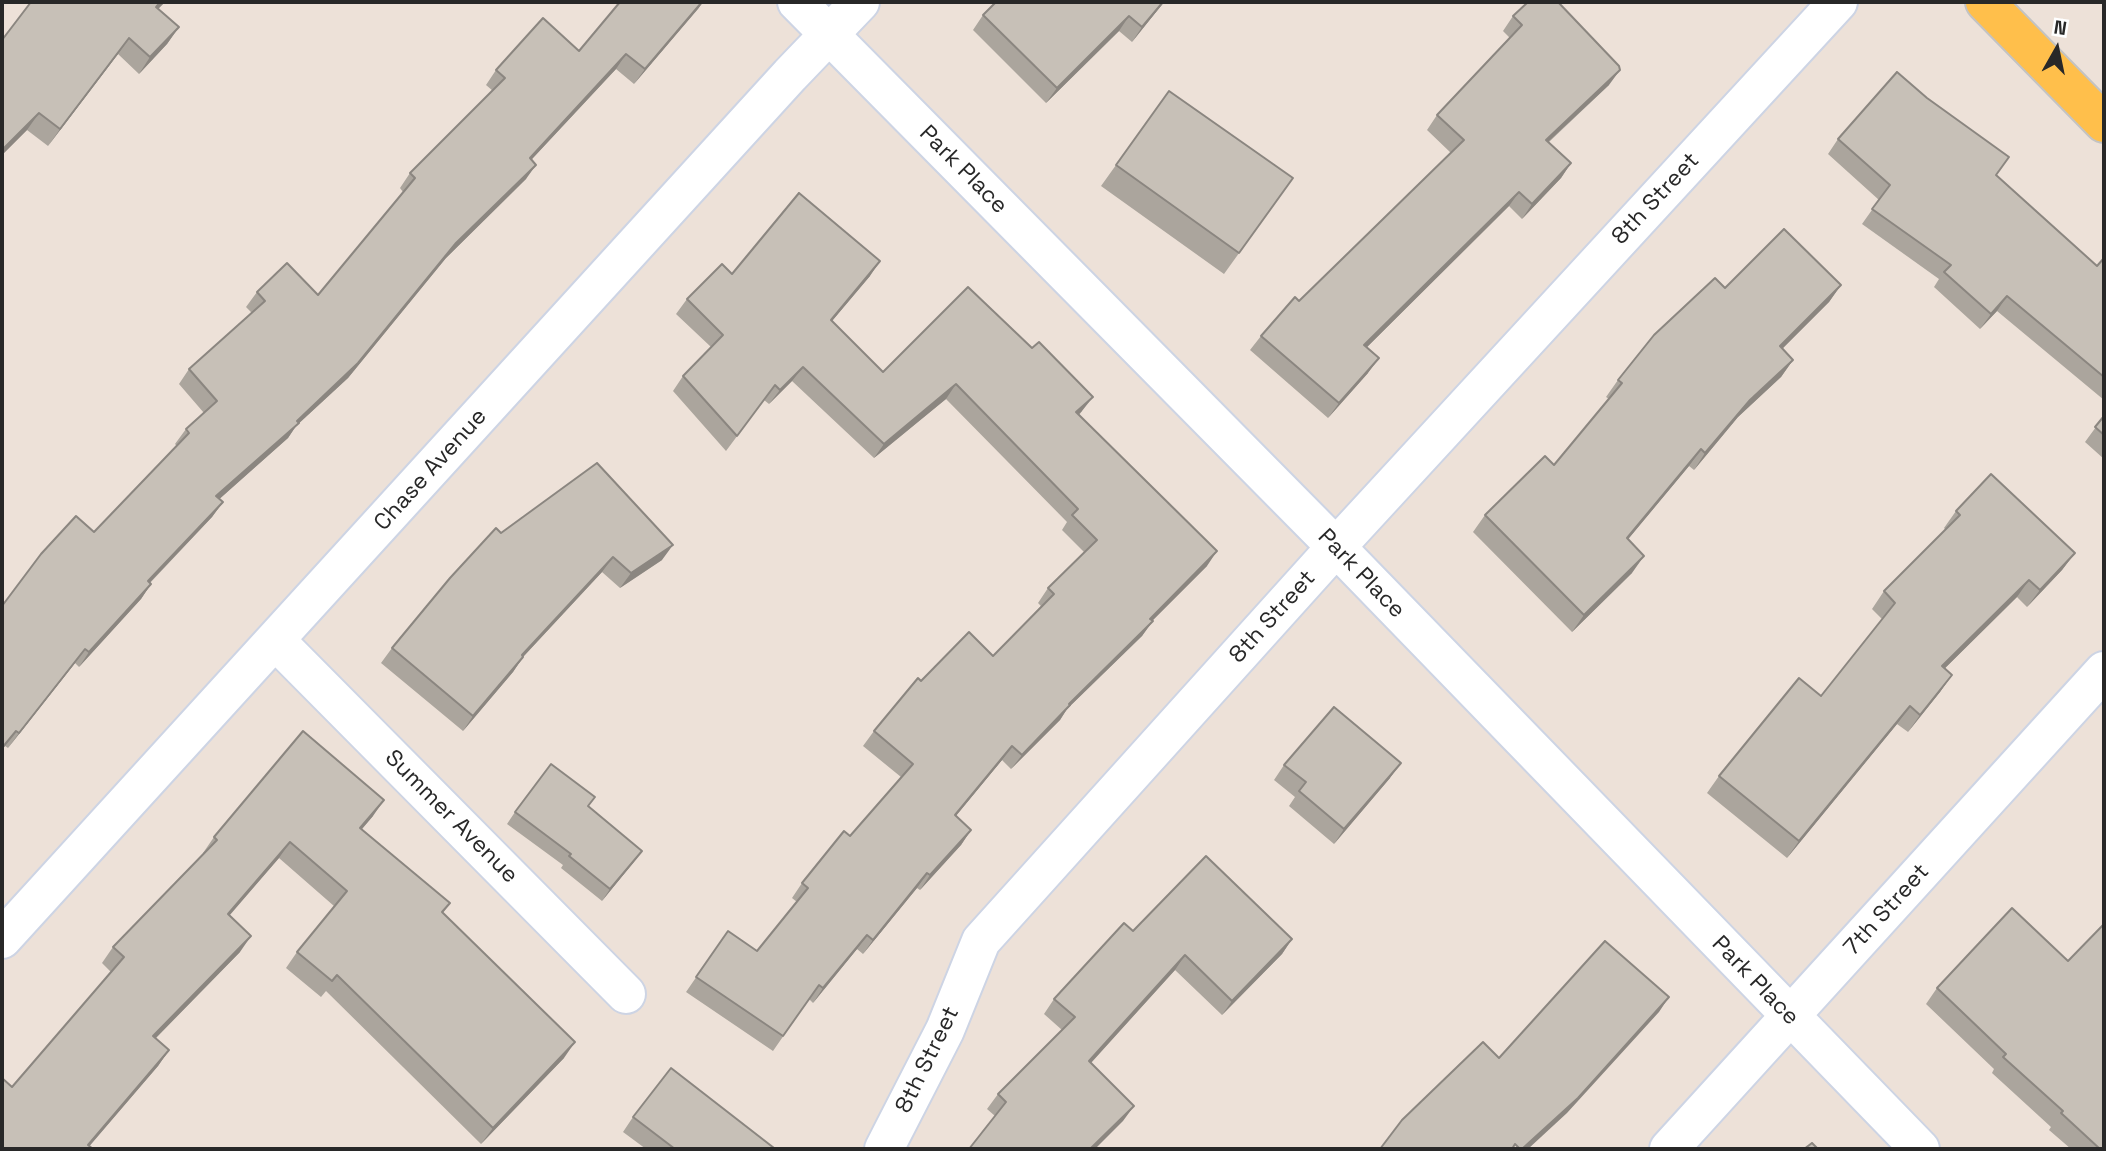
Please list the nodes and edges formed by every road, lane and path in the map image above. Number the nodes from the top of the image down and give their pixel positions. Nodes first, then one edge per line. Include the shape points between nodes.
1 (797, 2) edge
2 (860, 2) edge
3 (1838, 2) edge
4 (1985, 2) edge
5 (830, 34) junction
6 (2104, 122) edge
7 (1336, 547) junction
8 (275, 640) junction
9 (2104, 671) edge
10 (2, 939) edge
11 (626, 994) dead end
12 (1789, 1017) junction
13 (884, 1149) edge
14 (1669, 1149) edge
15 (1920, 1149) edge

1 - 5 street, Park Place
2 - 5 street, Chase Avenue
3 - 7 street, 8th Street
4 - 6 main road
5 - 7 street, Park Place
5 - 8 street, Chase Avenue
7 - 12 street, Park Place
7 - 13 street, 8th Street via 981,941 946,1030
8 - 10 street, Chase Avenue
8 - 11 street, Summer Avenue
9 - 12 street, 7th Street
12 - 14 street, 7th Street
12 - 15 street, Park Place

